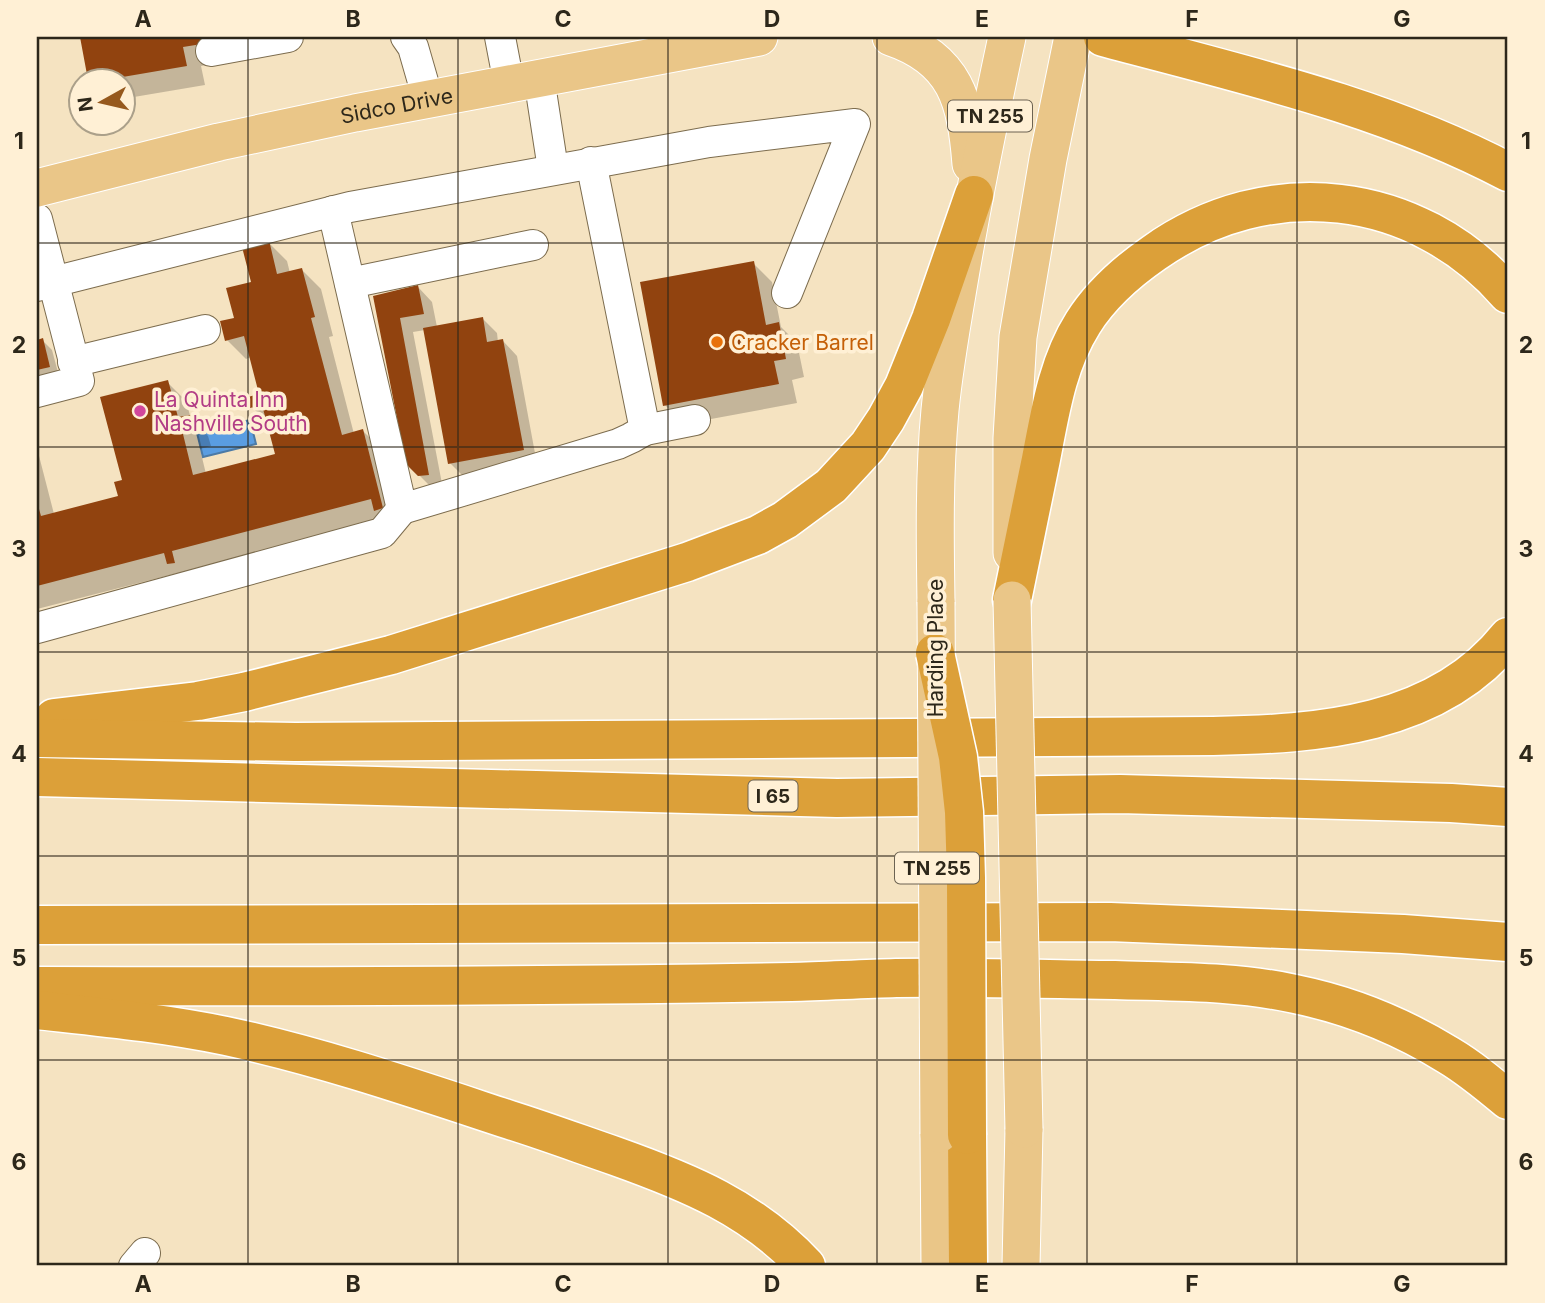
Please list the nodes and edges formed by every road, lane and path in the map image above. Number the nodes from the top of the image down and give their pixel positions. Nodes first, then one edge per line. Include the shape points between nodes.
1 (288, 37) edge
2 (406, 37) edge
3 (500, 37) edge
4 (760, 37) edge
5 (891, 37) edge
6 (1007, 37) edge
7 (1073, 37) edge
8 (1103, 37) edge
9 (1162, 37) edge
10 (211, 51) dead end
11 (1193, 61) junction
12 (524, 81) junction
13 (428, 99) junction
14 (591, 162) junction
15 (553, 169) junction
16 (1508, 172) edge
17 (37, 188) edge
18 (974, 195) junction
19 (333, 211) junction
20 (37, 219) edge
21 (533, 245) dead end
22 (45, 283) edge
23 (350, 283) junction
24 (787, 293) dead end
25 (1508, 294) edge
26 (205, 330) dead end
27 (74, 362) junction
28 (37, 392) edge
29 (695, 420) dead end
30 (645, 430) junction
31 (402, 509) junction
32 (1012, 600) junction
33 (37, 628) edge
34 (1508, 637) edge
35 (935, 653) joint
36 (37, 720) edge
37 (37, 738) edge
38 (37, 777) edge
39 (1508, 807) edge
40 (37, 925) edge
41 (1508, 942) edge
42 (37, 986) edge
43 (37, 1010) edge
44 (1508, 1100) edge
45 (953, 1134) junction
46 (806, 1266) edge
47 (940, 1266) edge
48 (968, 1266) edge
49 (1021, 1266) edge

1 - 10 lane
2 - 13 lane
3 - 12 lane
4 - 12 main road, Sidco Drive
5 - 18 main road via 918,48 950,77 969,134
6 - 18 main road, Harding Place / TN 255
7 - 32 main road, TN 255 via 1018,337 1012,438
8 - 11 highway
9 - 11 highway
11 - 16 highway via 1412,127
12 - 13 main road, Sidco Drive
12 - 15 lane
13 - 17 main road, Sidco Drive via 219,142
14 - 15 lane
14 - 24 lane via 855,124
14 - 30 lane
15 - 19 lane
18 - 35 main road, Harding Place / TN 255, bridge via 940,412
18 - 36 highway via 931,319 886,419 831,486 758,535 687,562 364,662 198,701
19 - 22 lane
19 - 23 lane
20 - 22 lane
21 - 23 lane
22 - 27 lane
23 - 31 lane
25 - 32 highway via 1472,259 1421,227 1342,204 1288,202 1233,212 1164,246 1139,263 1083,322 1064,363
26 - 27 lane
27 - 28 lane via 79,381
29 - 30 lane
30 - 31 lane via 618,444
31 - 33 lane via 382,533
32 - 49 main road, TN 255, bridge via 1024,1129
34 - 37 highway via 1471,673 1429,699 1350,725 1289,733 295,742
35 - 45 highway, bridge via 958,757 964,812 966,878
38 - 39 highway, I 65 via 837,798 1120,794
40 - 41 highway via 1110,922
42 - 44 highway via 573,985 900,978 1201,982 1290,992 1354,1010 1450,1056
43 - 46 highway via 187,1029 275,1048 531,1127 658,1171 720,1199 763,1227
45 - 47 main road
45 - 48 highway

